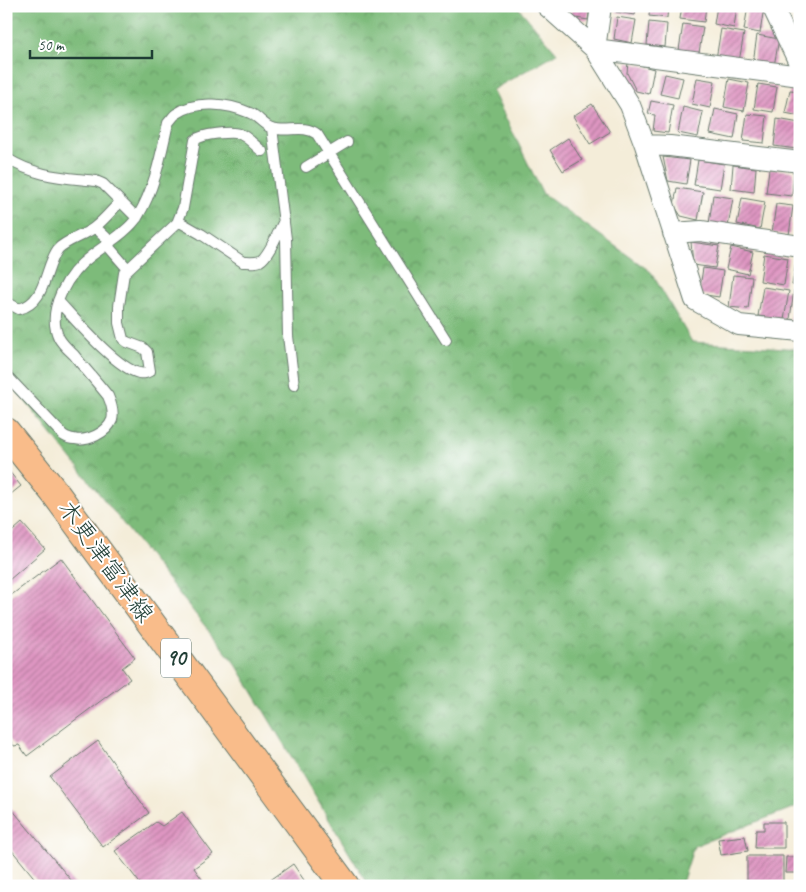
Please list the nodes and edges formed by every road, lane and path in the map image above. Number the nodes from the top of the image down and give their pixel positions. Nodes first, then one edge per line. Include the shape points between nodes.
1 (547, 6) edge
2 (601, 6) edge
3 (772, 6) edge
4 (595, 49) junction
5 (800, 64) edge
6 (800, 76) edge
7 (272, 128) junction
8 (347, 142) dead end
9 (645, 145) junction
10 (262, 152) dead end
11 (329, 152) junction
12 (6, 158) edge
13 (800, 162) edge
14 (306, 167) dead end
15 (120, 202) junction
16 (137, 218) junction
17 (178, 221) junction
18 (284, 221) junction
19 (95, 228) junction
20 (673, 233) junction
21 (109, 244) junction
22 (800, 246) edge
23 (127, 268) junction
24 (58, 301) junction
25 (6, 302) edge
26 (800, 331) edge
27 (446, 340) dead end
28 (6, 375) edge
29 (294, 385) dead end
30 (6, 432) edge
31 (344, 886) edge

1 - 4 street
2 - 4 street
3 - 5 street
4 - 6 street
4 - 9 street via 630,105
7 - 11 lane via 310,129
7 - 16 lane via 251,113 220,105 202,105 176,114 168,122 149,193
7 - 18 lane
8 - 11 lane
9 - 13 street
9 - 20 street
10 - 17 lane via 240,134 199,136 195,140
11 - 14 lane
11 - 27 lane
12 - 15 lane via 46,176 96,181
15 - 16 lane
15 - 19 lane
16 - 21 lane
17 - 18 lane via 243,262 260,260 266,255
17 - 23 lane
18 - 29 lane via 288,336
19 - 21 lane
19 - 25 lane via 58,250 42,288 28,307 19,309
20 - 22 street via 700,231
20 - 26 street via 695,300 739,325
21 - 23 lane
21 - 24 lane via 74,272 60,292
23 - 24 lane via 119,323 123,339 147,352 150,370 147,373 134,372 114,358
24 - 28 lane via 56,324 59,338 108,396 112,420 102,432 89,439 75,440 62,435
30 - 31 main road, 木更津富津線 / 90 via 55,493

